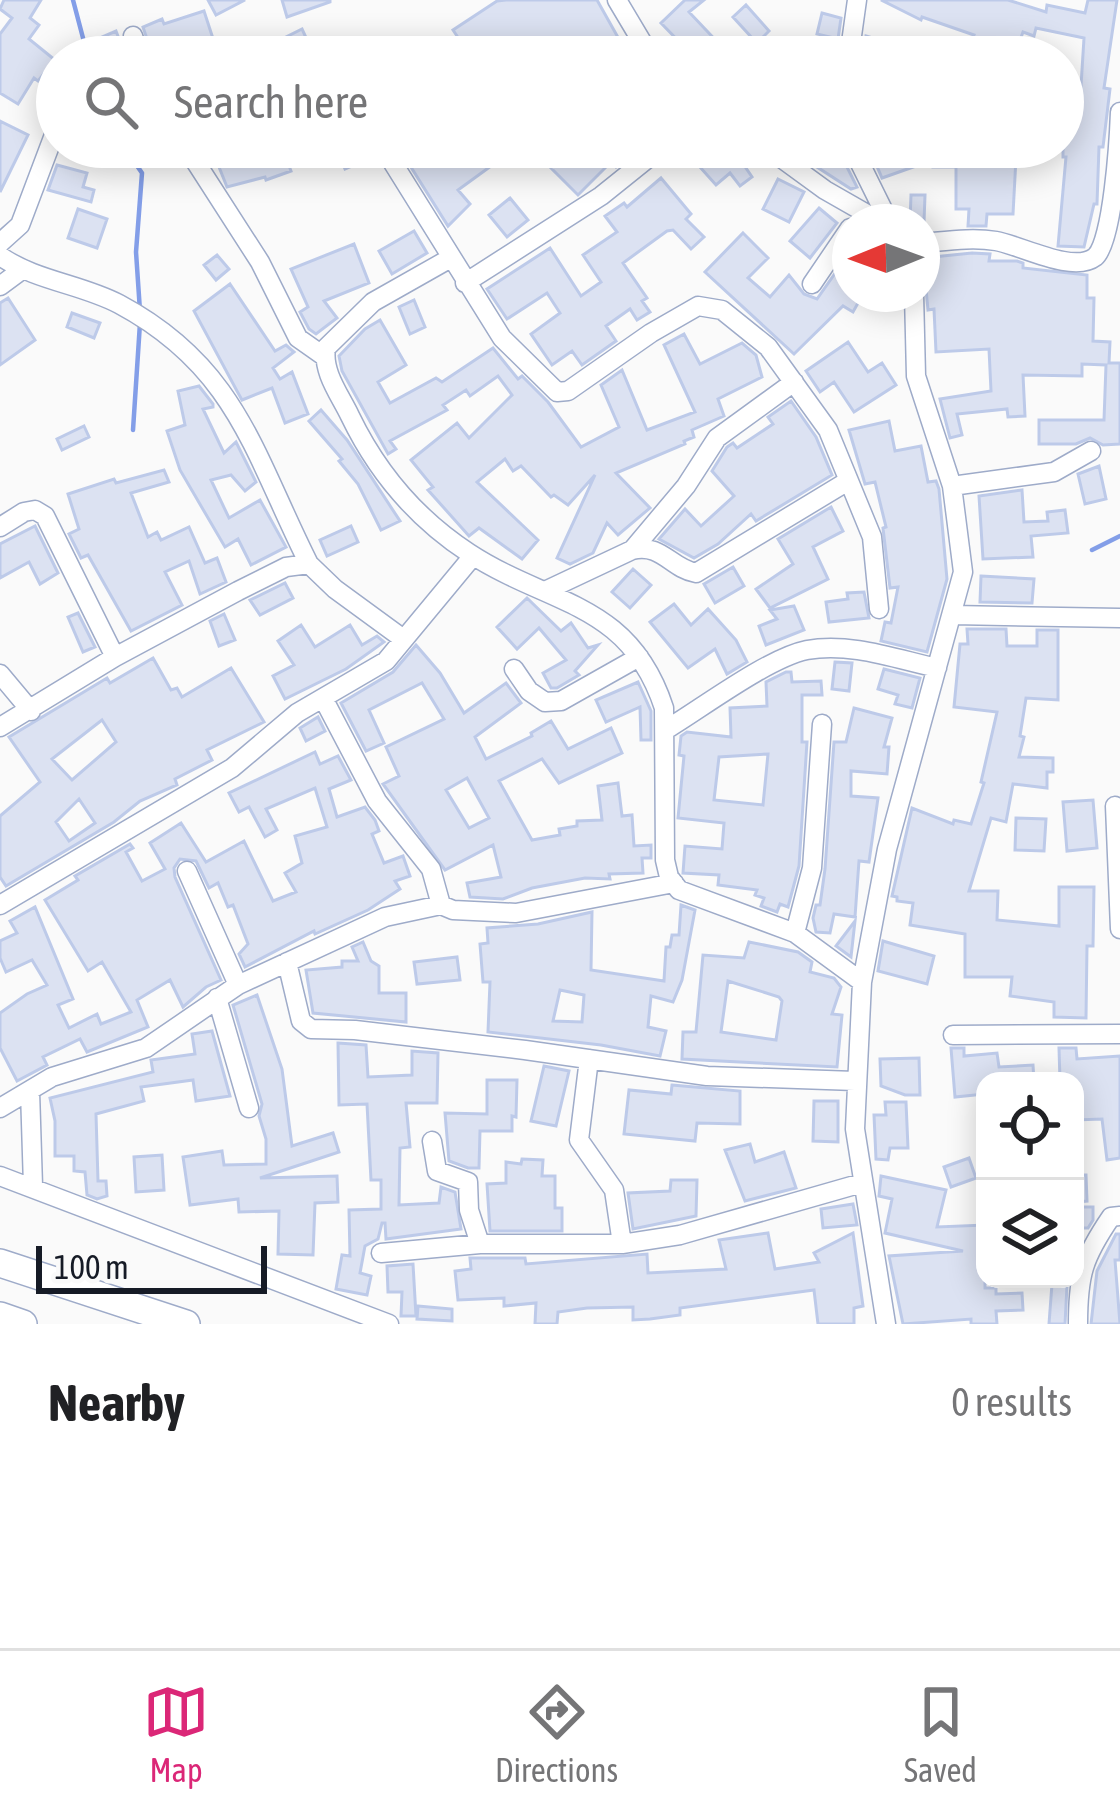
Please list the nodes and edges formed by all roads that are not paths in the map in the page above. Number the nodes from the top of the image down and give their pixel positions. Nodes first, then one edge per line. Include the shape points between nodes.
1 (617, 0) edge
2 (857, 0) edge
3 (639, 36) edge
4 (851, 36) edge
5 (1120, 112) edge
6 (1119, 166) edge
7 (42, 168) edge
8 (200, 168) edge
9 (395, 168) edge
10 (636, 168) edge
11 (792, 168) edge
12 (861, 168) edge
13 (835, 204) edge
14 (877, 204) edge
15 (0, 243) edge
16 (940, 243) edge
17 (832, 254) edge
18 (0, 256) edge
19 (449, 259) junction
20 (22, 269) junction
21 (465, 283) junction
22 (812, 284) dead end
23 (0, 286) edge
24 (914, 312) edge
25 (325, 358) junction
26 (794, 382) junction
27 (1090, 452) dead end
28 (848, 481) junction
29 (952, 486) junction
30 (0, 526) edge
31 (632, 550) junction
32 (473, 556) junction
33 (309, 565) junction
34 (545, 591) junction
35 (879, 609) dead end
36 (952, 615) junction
37 (1120, 618) edge
38 (402, 638) junction
39 (115, 657) junction
40 (639, 657) junction
41 (937, 668) junction
42 (514, 669) dead end
43 (0, 674) edge
44 (323, 698) junction
45 (31, 712) junction
46 (822, 724) dead end
47 (0, 727) edge
48 (667, 729) junction
49 (1115, 806) dead end
50 (187, 872) dead end
51 (674, 883) junction
52 (0, 905) edge
53 (441, 905) junction
54 (1120, 929) edge
55 (795, 933) junction
56 (287, 962) junction
57 (862, 982) junction
58 (238, 985) junction
59 (217, 998) junction
60 (1120, 1034) edge
61 (953, 1035) dead end
62 (589, 1059) junction
63 (855, 1081) junction
64 (29, 1091) junction
65 (0, 1108) edge
66 (249, 1108) dead end
67 (433, 1141) dead end
68 (0, 1176) edge
69 (862, 1183) junction
70 (33, 1186) junction
71 (1120, 1216) edge
72 (480, 1244) junction
73 (622, 1244) junction
74 (381, 1253) dead end
75 (0, 1263) edge
76 (0, 1316) edge
77 (23, 1324) edge
78 (186, 1324) edge
79 (389, 1324) edge
80 (886, 1324) edge
81 (1078, 1324) edge

1 - 3 street
2 - 4 street
5 - 6 street
6 - 16 street via 1093,258 1059,260 996,241
7 - 15 street via 20,225
8 - 25 street via 298,338
9 - 19 street
10 - 21 street
11 - 13 street
12 - 14 street
17 - 22 street
18 - 20 street
19 - 21 street
19 - 25 street via 373,302 333,338
20 - 23 street
20 - 33 street via 112,300 192,354 248,433
21 - 26 street via 518,357 557,392 710,305 768,347
24 - 29 street via 916,376
25 - 32 street via 358,433 404,501
26 - 28 street via 828,430
26 - 31 street via 716,438
27 - 29 street via 1054,472
28 - 31 street via 696,573 647,546
28 - 35 street via 872,537
29 - 36 street via 963,572
30 - 39 street via 24,512 45,516
31 - 34 street
32 - 34 street
32 - 38 street
33 - 38 street
33 - 39 street via 286,567
34 - 40 street via 602,619
36 - 37 street
36 - 41 street
38 - 44 street via 386,661
39 - 45 street
40 - 42 street via 545,703
40 - 48 street via 656,684
41 - 48 street via 850,649 805,650
41 - 57 street via 886,849
43 - 45 street
44 - 52 street via 232,769
44 - 53 street via 377,800 431,869
45 - 47 street
46 - 55 street via 812,868
48 - 51 street via 665,860
49 - 54 street
50 - 58 street
51 - 53 street via 516,913
51 - 55 street via 697,899
53 - 56 street via 385,917
55 - 57 street
56 - 58 street
56 - 62 street via 311,1029
57 - 63 street
58 - 59 street
59 - 64 street via 146,1048
59 - 66 street
60 - 61 street
62 - 63 street via 721,1077
62 - 73 street via 579,1140 614,1190
63 - 69 street
64 - 65 street
64 - 70 street
67 - 72 street via 436,1171 468,1182
68 - 70 street
69 - 73 street
69 - 80 street
70 - 79 street
71 - 81 street via 1094,1243 1078,1281
72 - 73 street
72 - 74 street
75 - 78 highway
76 - 77 highway

